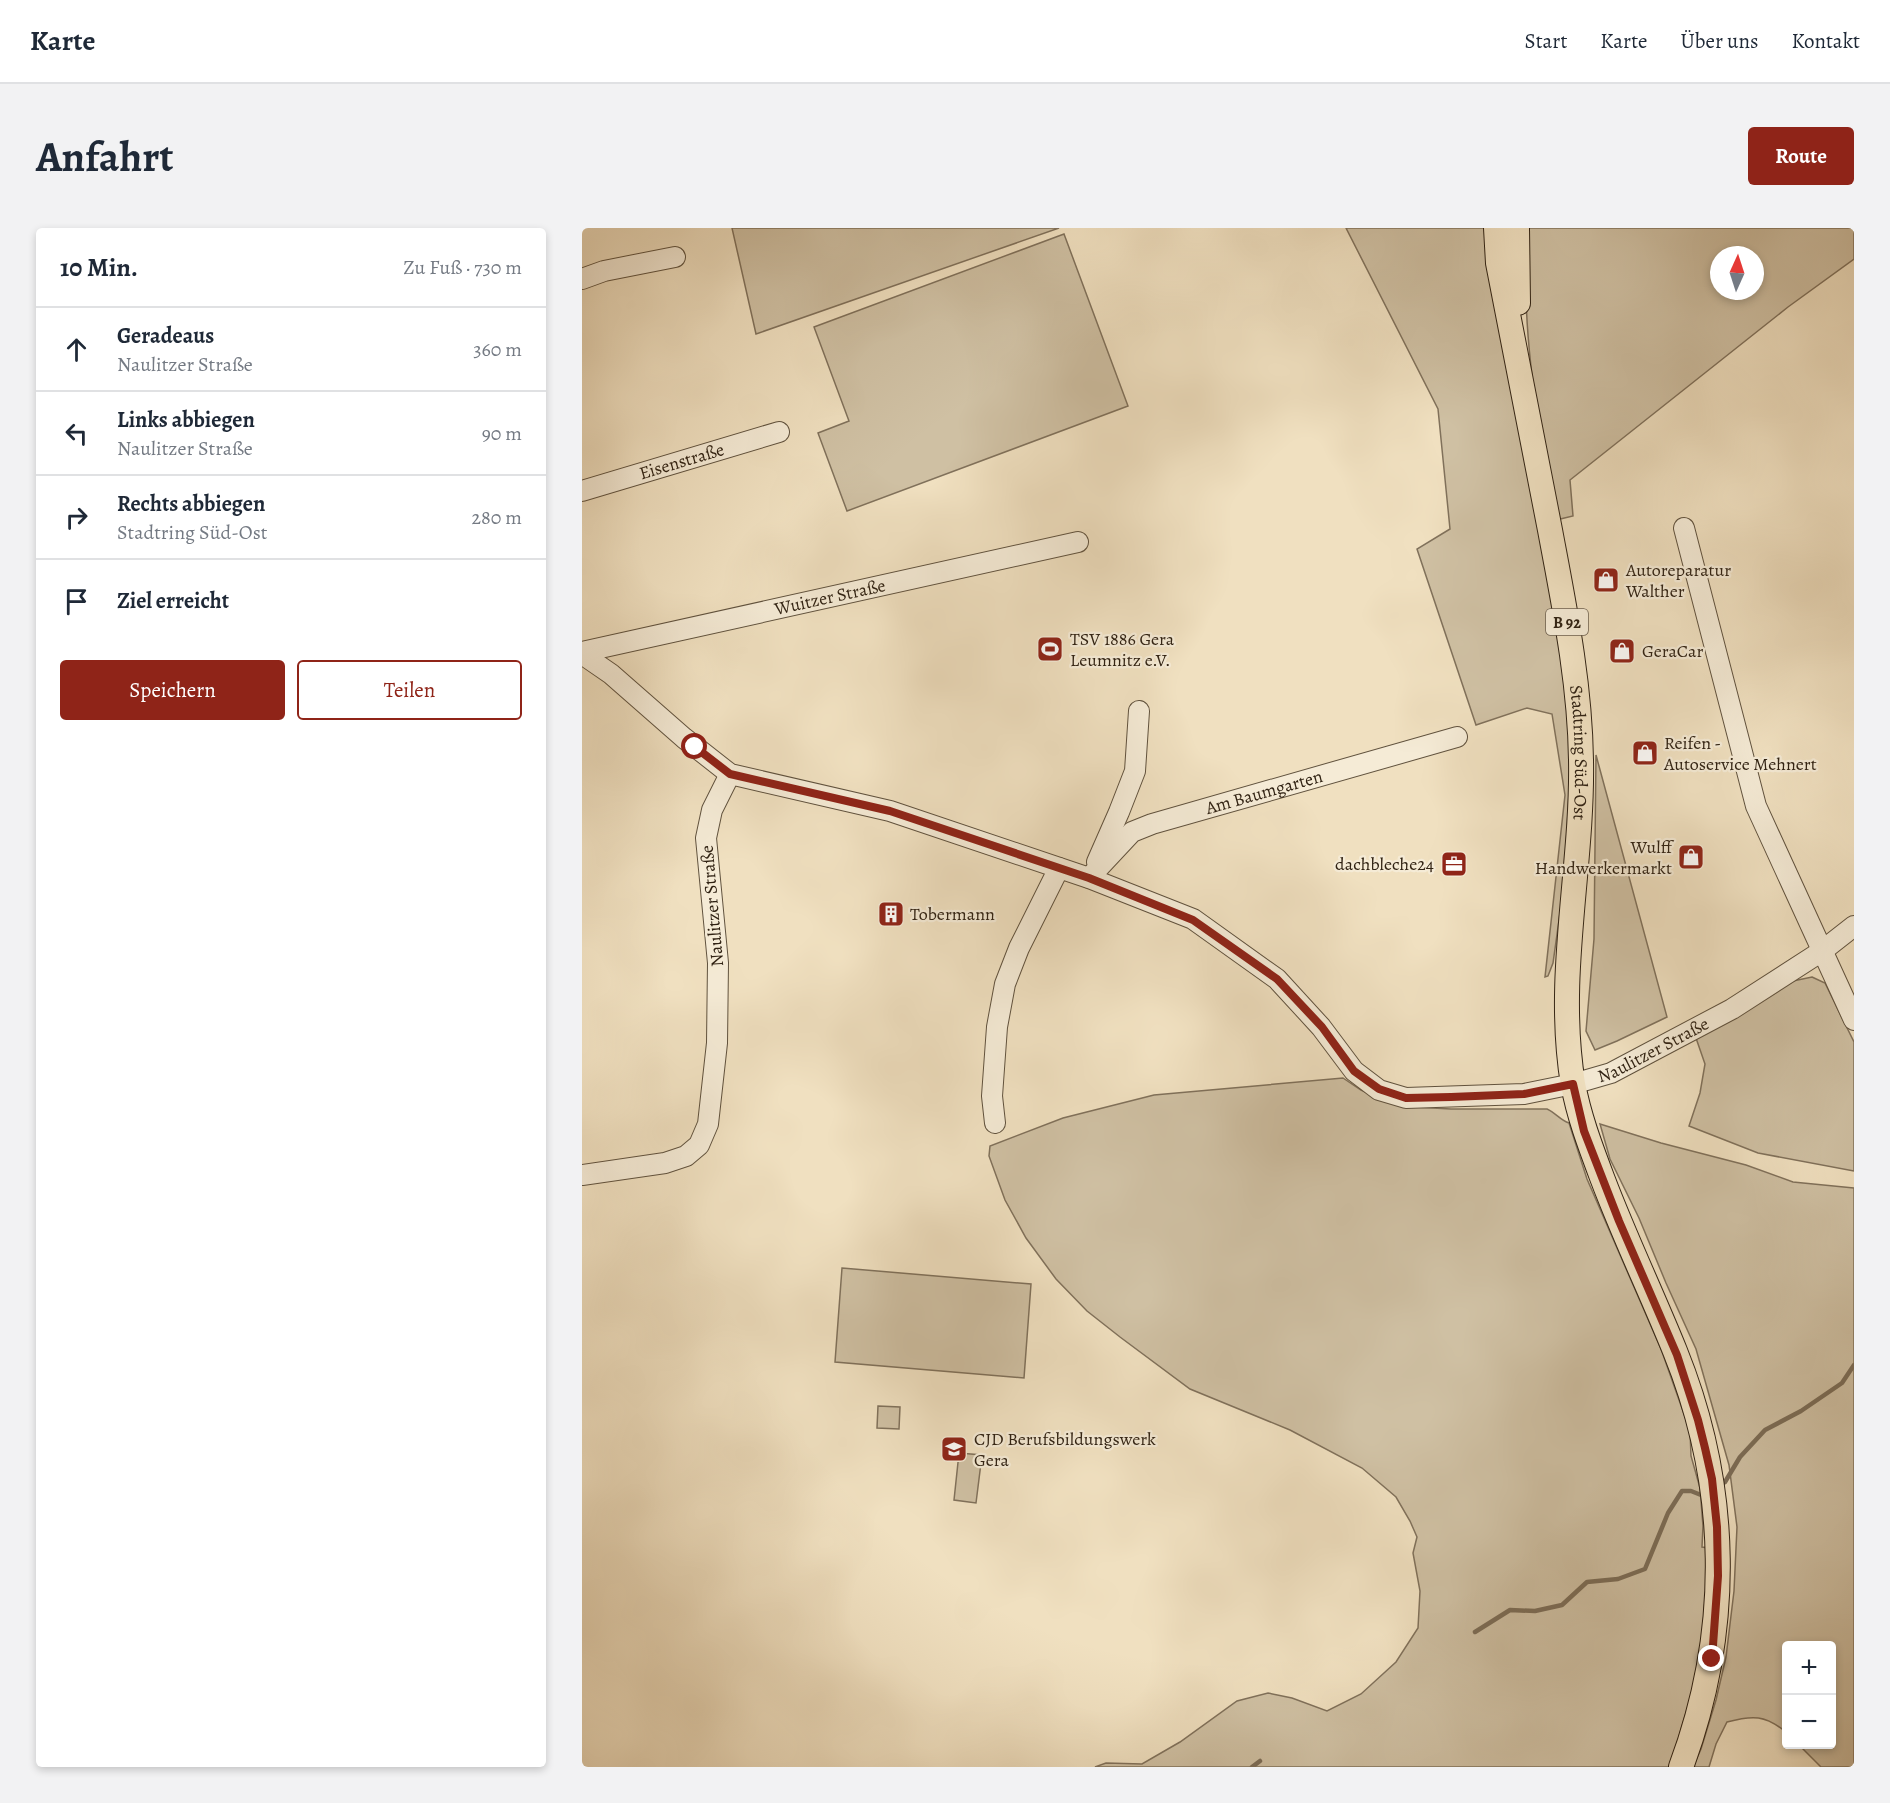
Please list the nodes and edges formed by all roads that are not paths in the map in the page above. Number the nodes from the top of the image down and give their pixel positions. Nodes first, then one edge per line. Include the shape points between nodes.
1 (1496, 228) edge
2 (1517, 228) edge
3 (675, 257) dead end
4 (582, 279) edge
5 (1519, 363) junction
6 (779, 432) dead end
7 (582, 491) edge
8 (1684, 528) dead end
9 (1078, 542) dead end
10 (582, 653) edge
11 (1139, 711) dead end
12 (1457, 737) dead end
13 (730, 774) junction
14 (1059, 868) junction
15 (1089, 878) junction
16 (1854, 926) edge
17 (1822, 951) junction
18 (1854, 1020) edge
19 (1573, 1084) junction
20 (995, 1123) dead end
21 (582, 1175) edge
22 (1681, 1767) edge

1 - 5 main road, Stadtring Süd-Ost / B 92 via 1498,263
2 - 5 main road, Stadtring Süd-Ost / B 92
3 - 4 street
5 - 19 main road, Stadtring Süd-Ost / B 92 via 1564,603 1581,758 1580,832 1566,1003
6 - 7 street, Eisenstraße
8 - 17 street via 1755,806
9 - 10 street, Wuitzer Straße
10 - 13 street, Naulitzer Straße
11 - 15 street via 1135,771
12 - 15 street, Am Baumgarten via 1152,824 1132,832
13 - 14 street, Naulitzer Straße via 890,811
13 - 21 street, Naulitzer Straße via 712,810 706,838 718,963 717,1043 708,1124 699,1145 686,1156 665,1163
14 - 15 street, Naulitzer Straße
14 - 20 street via 1005,984 994,1066
15 - 19 street, Naulitzer Straße via 1193,920 1277,979 1322,1027 1354,1071 1379,1089 1406,1098 1451,1097 1524,1094
16 - 17 street, Naulitzer Straße
17 - 18 street
17 - 19 street, Naulitzer Straße via 1732,1009 1611,1073
19 - 22 main road, Stadtring Süd-Ost / B 92 via 1584,1131 1677,1355 1712,1479 1717,1534 1712,1659

